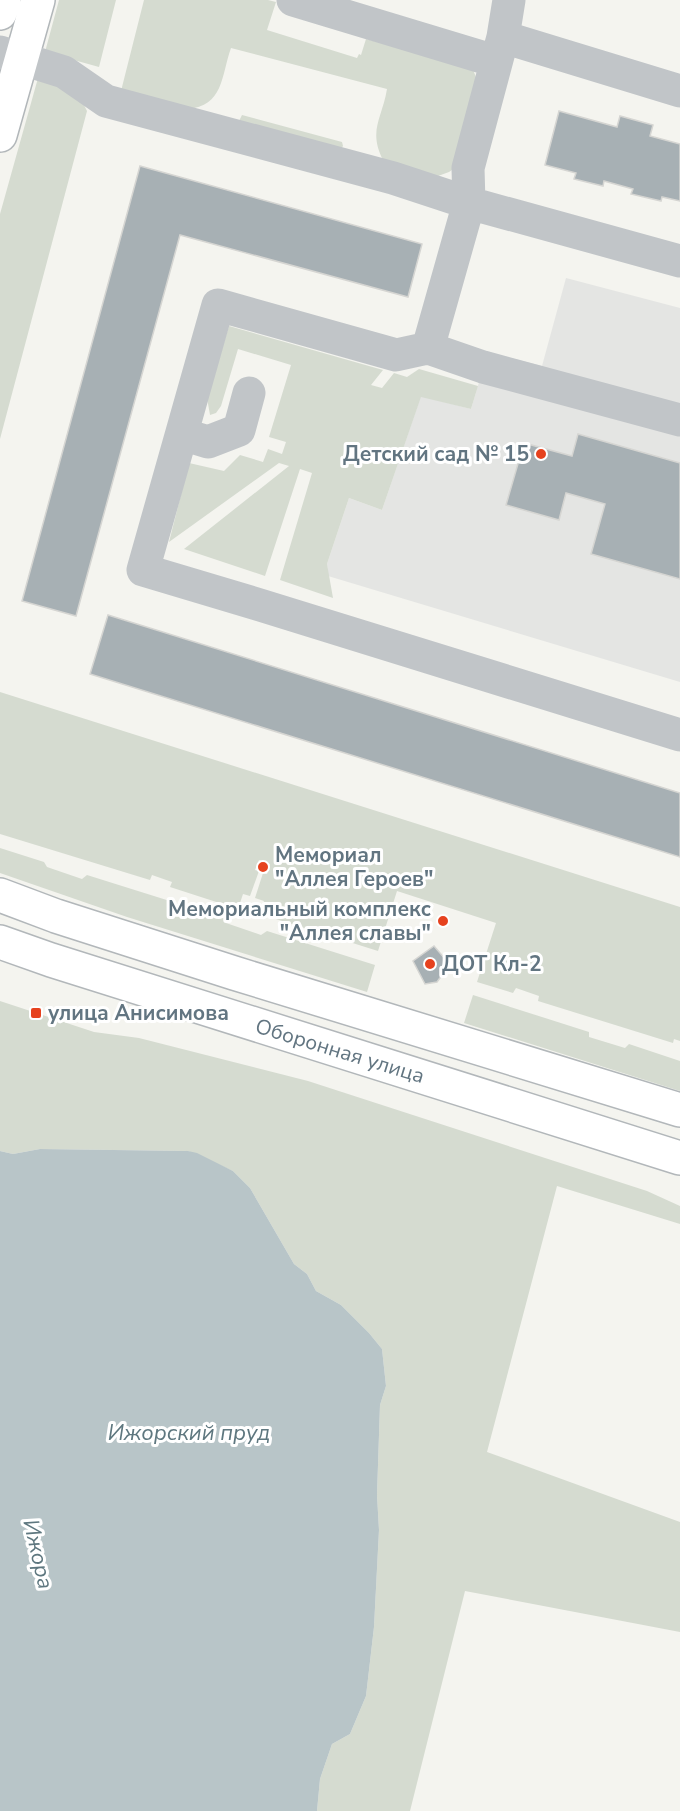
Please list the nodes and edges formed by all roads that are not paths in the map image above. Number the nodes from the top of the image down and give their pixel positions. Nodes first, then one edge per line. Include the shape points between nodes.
1 (4, 0) edge
2 (38, 0) edge
3 (293, 0) edge
4 (509, 0) edge
5 (0, 13) edge
6 (499, 49) junction
7 (11, 56) edge
8 (678, 82) edge
9 (0, 135) edge
10 (469, 203) junction
11 (680, 261) edge
12 (428, 348) junction
13 (249, 393) dead end
14 (680, 420) edge
15 (182, 434) junction
16 (680, 735) edge
17 (0, 895) edge
18 (0, 942) edge
19 (680, 1110) edge
20 (680, 1158) edge

1 - 5 main road
2 - 7 main road
3 - 6 lane
4 - 6 lane
6 - 8 lane
6 - 10 lane via 468,168
7 - 9 main road
7 - 10 lane via 64,72 106,101 393,178
10 - 11 lane
10 - 12 lane
12 - 14 lane via 483,367
12 - 15 lane via 396,355 218,305
13 - 15 lane via 239,430 208,442
15 - 16 lane via 142,570
17 - 19 main road, Оборонная улица via 234,973
18 - 20 main road, Оборонная улица

